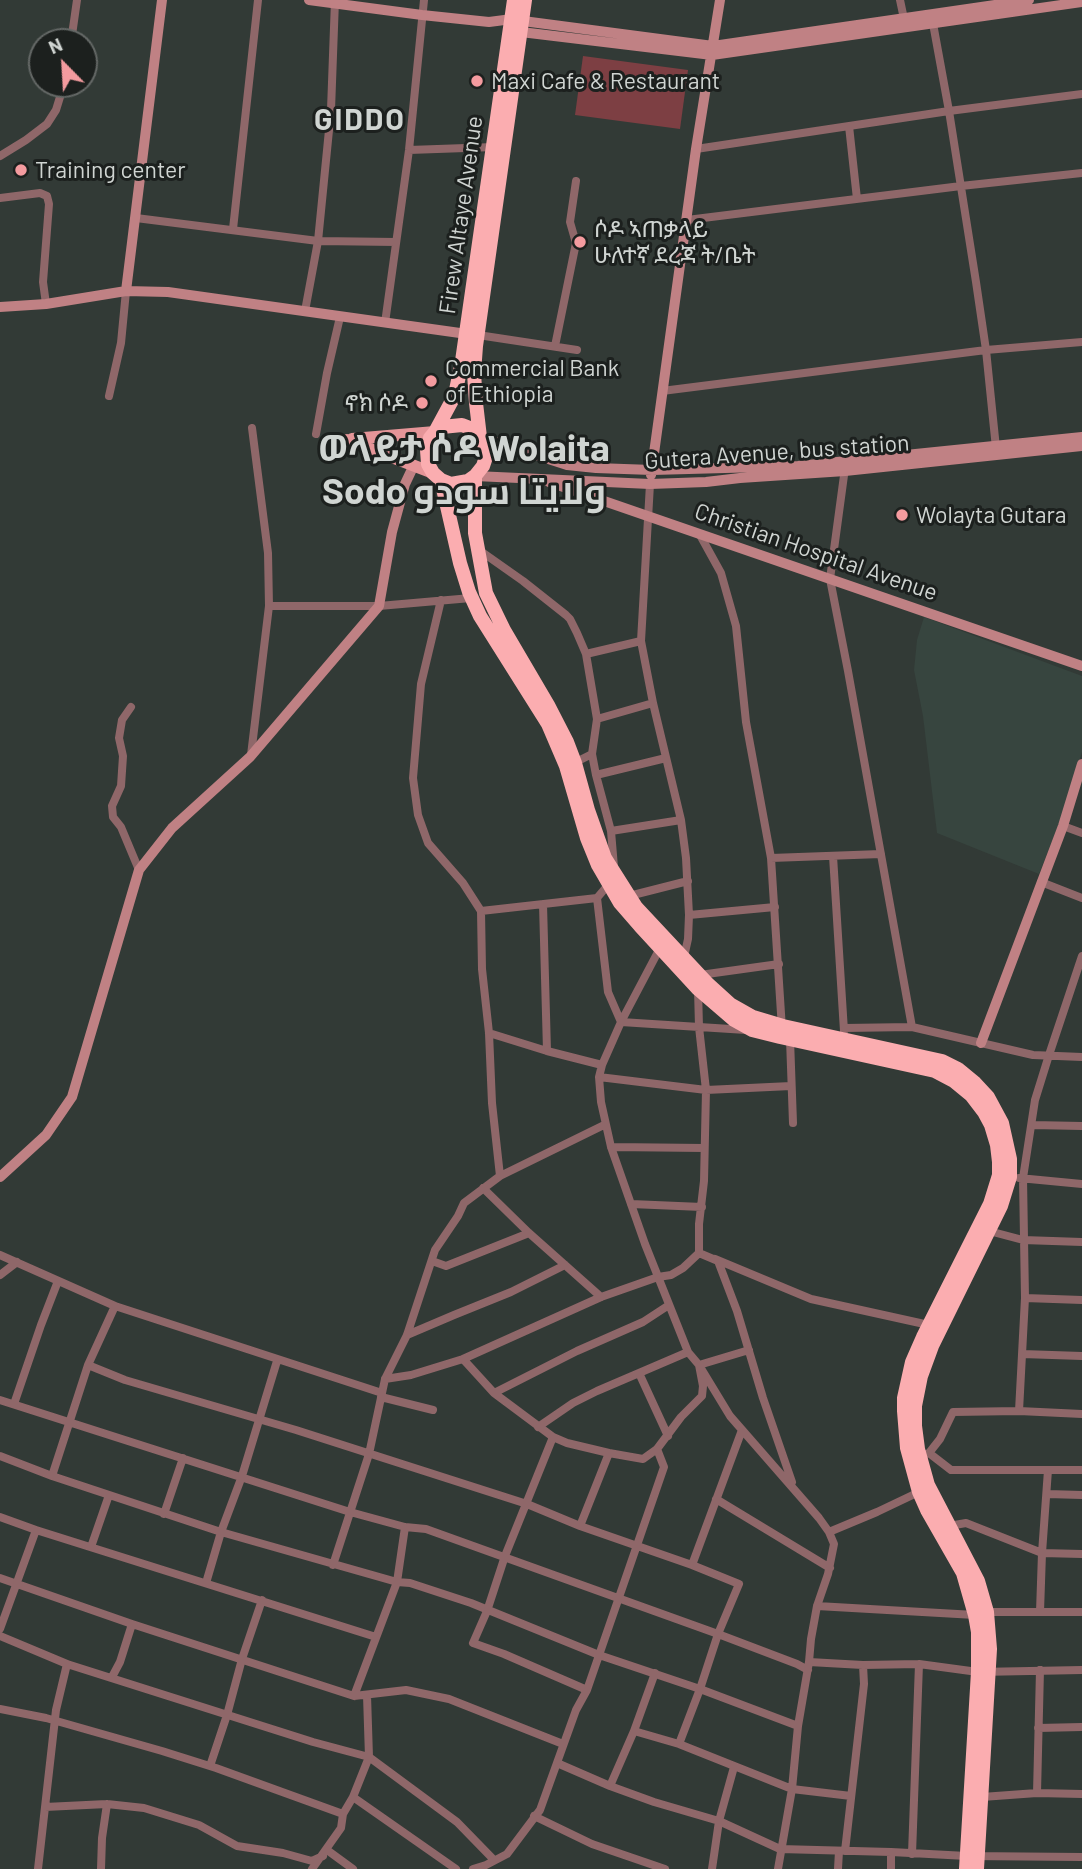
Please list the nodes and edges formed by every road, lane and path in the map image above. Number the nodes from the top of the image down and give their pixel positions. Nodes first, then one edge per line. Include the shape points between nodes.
1 (77, 0) edge
2 (162, 0) edge
3 (258, 0) edge
4 (309, 0) edge
5 (424, 0) edge
6 (514, 0) edge
7 (525, 0) edge
8 (720, 0) edge
9 (900, 0) edge
10 (1029, 0) edge
11 (335, 2) edge
12 (996, 2) edge
13 (1082, 2) edge
14 (422, 15) junction
15 (904, 19) junction
16 (932, 19) junction
17 (516, 25) junction
18 (73, 28) edge
19 (713, 50) junction
20 (1082, 94) edge
21 (60, 98) edge
22 (949, 111) junction
23 (849, 126) junction
24 (499, 147) junction
25 (696, 149) junction
26 (408, 150) junction
27 (0, 156) edge
28 (1082, 173) edge
29 (576, 181) dead end
30 (961, 186) junction
31 (0, 198) edge
32 (857, 199) junction
33 (136, 218) junction
34 (687, 220) junction
35 (233, 229) junction
36 (318, 241) junction
37 (396, 242) junction
38 (125, 291) junction
39 (46, 304) junction
40 (0, 307) edge
41 (305, 311) junction
42 (340, 317) junction
43 (385, 323) junction
44 (472, 334) junction
45 (1082, 342) edge
46 (555, 346) junction
47 (577, 349) dead end
48 (986, 350) junction
49 (662, 391) junction
50 (110, 396) dead end
51 (252, 428) dead end
52 (435, 432) junction
53 (316, 434) dead end
54 (480, 437) junction
55 (1082, 437) edge
56 (1082, 446) edge
57 (996, 450) junction
58 (414, 465) junction
59 (845, 466) junction
60 (652, 470) junction
61 (475, 476) junction
62 (437, 477) junction
63 (536, 478) junction
64 (650, 484) junction
65 (647, 516) junction
66 (700, 535) junction
67 (476, 548) junction
68 (830, 579) junction
69 (471, 598) junction
70 (441, 600) junction
71 (269, 606) junction
72 (379, 606) junction
73 (641, 641) junction
74 (586, 654) junction
75 (1082, 666) edge
76 (653, 703) junction
77 (131, 707) dead end
78 (597, 719) junction
79 (592, 754) junction
80 (250, 757) junction
81 (666, 758) junction
82 (1082, 764) edge
83 (570, 765) junction
84 (596, 775) junction
85 (681, 820) junction
86 (1063, 826) junction
87 (611, 831) junction
88 (1082, 833) edge
89 (881, 854) junction
90 (833, 856) junction
91 (771, 858) junction
92 (139, 870) junction
93 (611, 879) junction
94 (688, 881) junction
95 (1041, 882) junction
96 (629, 896) junction
97 (597, 898) junction
98 (1082, 898) edge
99 (543, 904) junction
100 (775, 908) junction
101 (481, 911) junction
102 (689, 915) junction
103 (660, 948) junction
104 (1082, 956) edge
105 (680, 961) junction
106 (779, 964) junction
107 (699, 982) junction
108 (621, 1022) junction
109 (699, 1027) junction
110 (912, 1027) junction
111 (752, 1030) junction
112 (489, 1033) junction
113 (784, 1034) junction
114 (844, 1034) junction
115 (981, 1042) junction
116 (547, 1051) junction
117 (1049, 1055) junction
118 (1082, 1057) edge
119 (602, 1065) junction
120 (600, 1077) junction
121 (791, 1086) junction
122 (706, 1090) junction
123 (793, 1123) dead end
124 (604, 1125) junction
125 (1032, 1125) junction
126 (1082, 1126) edge
127 (611, 1147) junction
128 (704, 1148) junction
129 (500, 1175) junction
130 (0, 1177) edge
131 (1010, 1177) junction
132 (1082, 1184) edge
133 (483, 1188) junction
134 (631, 1204) junction
135 (702, 1207) junction
136 (989, 1231) junction
137 (529, 1233) junction
138 (1023, 1240) junction
139 (1082, 1242) edge
140 (699, 1253) junction
141 (0, 1255) edge
142 (432, 1261) junction
143 (17, 1262) junction
144 (565, 1265) junction
145 (0, 1275) edge
146 (658, 1277) junction
147 (58, 1280) junction
148 (601, 1297) junction
149 (1025, 1298) junction
150 (1082, 1300) edge
151 (669, 1305) junction
152 (115, 1306) junction
153 (929, 1325) junction
154 (407, 1335) junction
155 (749, 1350) junction
156 (688, 1352) junction
157 (1023, 1354) junction
158 (1082, 1356) edge
159 (463, 1359) junction
160 (277, 1361) junction
161 (88, 1364) junction
162 (699, 1366) junction
163 (639, 1373) junction
164 (385, 1379) junction
165 (494, 1393) junction
166 (381, 1395) junction
167 (0, 1399) edge
168 (14, 1404) junction
169 (433, 1410) dead end
170 (1019, 1411) junction
171 (1082, 1414) edge
172 (259, 1418) junction
173 (71, 1422) junction
174 (538, 1427) junction
175 (742, 1430) junction
176 (668, 1436) junction
177 (553, 1437) junction
178 (657, 1449) junction
179 (608, 1453) junction
180 (369, 1454) junction
181 (924, 1454) junction
182 (0, 1457) edge
183 (183, 1458) junction
184 (1048, 1470) junction
185 (1082, 1470) edge
186 (52, 1476) junction
187 (242, 1476) junction
188 (794, 1489) junction
189 (919, 1492) junction
190 (1047, 1494) junction
191 (109, 1495) junction
192 (1082, 1495) edge
193 (716, 1499) junction
194 (527, 1504) junction
195 (350, 1512) junction
196 (164, 1514) junction
197 (0, 1517) edge
198 (580, 1526) junction
199 (948, 1526) junction
200 (405, 1527) junction
201 (36, 1530) junction
202 (221, 1532) junction
203 (829, 1532) junction
204 (637, 1546) junction
205 (91, 1547) junction
206 (1042, 1553) junction
207 (1082, 1554) edge
208 (505, 1556) junction
209 (333, 1565) junction
210 (692, 1565) junction
211 (830, 1568) junction
212 (0, 1578) edge
213 (397, 1582) junction
214 (206, 1583) junction
215 (17, 1584) junction
216 (262, 1600) junction
217 (619, 1600) junction
218 (817, 1606) junction
219 (487, 1611) junction
220 (1040, 1612) junction
221 (1082, 1612) edge
222 (981, 1614) junction
223 (132, 1624) junction
224 (0, 1629) edge
225 (718, 1634) junction
226 (0, 1636) edge
227 (376, 1637) junction
228 (599, 1655) junction
229 (242, 1658) junction
230 (67, 1664) junction
231 (919, 1664) junction
232 (863, 1665) junction
233 (808, 1666) junction
234 (1040, 1670) junction
235 (1082, 1670) edge
236 (983, 1672) junction
237 (655, 1673) junction
238 (112, 1677) junction
239 (700, 1689) junction
240 (587, 1690) junction
241 (367, 1695) junction
242 (354, 1696) junction
243 (0, 1709) edge
244 (227, 1715) junction
245 (55, 1721) junction
246 (798, 1726) junction
247 (1082, 1727) edge
248 (1038, 1728) junction
249 (634, 1731) junction
250 (563, 1744) junction
251 (679, 1744) junction
252 (369, 1757) junction
253 (557, 1763) junction
254 (210, 1766) junction
255 (734, 1766) junction
256 (610, 1786) junction
257 (792, 1789) junction
258 (1037, 1793) junction
259 (1082, 1794) edge
260 (851, 1796) junction
261 (354, 1797) junction
262 (982, 1797) junction
263 (107, 1804) junction
264 (45, 1807) junction
265 (343, 1814) junction
266 (534, 1816) junction
267 (719, 1821) junction
268 (780, 1849) junction
269 (842, 1851) junction
270 (891, 1852) junction
271 (325, 1853) junction
272 (912, 1854) junction
273 (1082, 1857) edge
274 (972, 1862) edge
275 (492, 1865) edge
276 (641, 1865) edge
277 (38, 1869) edge
278 (101, 1869) edge
279 (312, 1869) edge
280 (353, 1869) edge
281 (456, 1869) edge
282 (473, 1869) edge
283 (665, 1869) edge
284 (712, 1869) edge
285 (778, 1869) edge
286 (838, 1869) edge
287 (891, 1869) edge

1 - 18 street
2 - 33 main road
3 - 35 street
4 - 11 main road
5 - 14 street
6 - 17 highway, Firew Altaye Avenue
7 - 17 highway, Firew Altaye Avenue
8 - 19 main road
9 - 15 street
10 - 12 main road
11 - 14 main road
11 - 36 street via 331,110
12 - 16 main road
13 - 16 main road
14 - 17 main road
14 - 26 street
15 - 16 main road
15 - 19 main road
16 - 19 main road
16 - 22 street
17 - 19 main road
17 - 24 highway, Firew Altaye Avenue
19 - 25 main road
20 - 22 street
21 - 27 street via 47,124
22 - 23 street
22 - 30 street
23 - 25 street
23 - 32 street
24 - 26 street
24 - 44 highway, Firew Altaye Avenue
25 - 34 main road
26 - 37 street
28 - 30 street
29 - 46 street via 570,222 576,243
30 - 32 street
30 - 48 street
31 - 39 street via 40,192 47,196
32 - 34 street
33 - 35 street
33 - 38 main road
34 - 49 main road
35 - 36 street
36 - 37 street
36 - 41 street
37 - 43 street
38 - 39 main road
38 - 41 main road via 168,292
38 - 50 street
39 - 40 main road
41 - 42 main road
42 - 43 main road
42 - 53 street
43 - 44 main road
44 - 46 street
44 - 52 highway, Firew Altaye Avenue via 454,395
44 - 54 highway, Firew Altaye Avenue
45 - 48 street
46 - 47 street
48 - 49 street
48 - 57 street
49 - 60 main road
51 - 71 street via 268,553
52 - 54 highway via 462,425
52 - 58 main road via 347,440
52 - 62 highway via 427,450 428,464
54 - 60 main road via 567,465
54 - 61 highway via 486,457
55 - 57 main road
56 - 57 main road
57 - 59 main road
58 - 62 main road
58 - 72 main road via 392,532
59 - 60 main road
59 - 64 main road, Gutera Avenue, bus station
59 - 68 street
60 - 64 main road
61 - 62 highway via 457,484
61 - 63 main road, Gutera Avenue, bus station
61 - 67 highway
62 - 69 highway
63 - 64 main road, Gutera Avenue, bus station
63 - 65 main road, Christian Hospital Avenue
64 - 65 street
65 - 66 main road, Christian Hospital Avenue
65 - 73 street
66 - 68 main road, Christian Hospital Avenue
66 - 91 street via 720,573 736,626 746,722
67 - 74 street via 570,619
67 - 83 highway via 486,593 548,705
68 - 75 main road, Christian Hospital Avenue
68 - 89 street
69 - 70 street
69 - 83 highway
70 - 72 street
70 - 101 street via 421,684 414,778 418,815 428,843
71 - 72 street
71 - 80 street
72 - 80 main road
73 - 74 street
73 - 76 street
74 - 78 street
76 - 78 street
76 - 81 street
77 - 92 street via 122,720 121,786 112,806
78 - 79 street
79 - 83 street
79 - 84 street
80 - 92 main road via 172,828
81 - 84 street
81 - 85 street
82 - 86 main road
83 - 93 highway
84 - 87 street
85 - 87 street
85 - 94 street
86 - 88 street
86 - 95 main road
87 - 93 street
89 - 90 street
89 - 110 street
90 - 91 street
90 - 114 street
91 - 100 street
92 - 130 main road via 72,1097 46,1135
93 - 96 highway
93 - 97 street
93 - 103 highway via 620,903
94 - 96 street
94 - 102 street
95 - 98 street
95 - 115 main road
96 - 105 highway
97 - 99 street
97 - 108 street via 608,992
99 - 101 street
99 - 116 street
100 - 102 street
100 - 106 street
101 - 112 street via 481,969
102 - 105 street via 688,939
103 - 105 highway
103 - 108 street
104 - 117 street
105 - 107 highway
106 - 107 street
106 - 113 street
107 - 109 street
107 - 111 highway via 722,1012
107 - 113 highway
108 - 109 street
108 - 119 street
109 - 111 street
109 - 122 street
110 - 114 street
110 - 115 street
111 - 113 highway
112 - 116 street
112 - 129 street
113 - 114 highway
113 - 121 street
113 - 131 highway via 935,1071 954,1081 985,1112 999,1162
114 - 131 highway via 942,1061 975,1083 1002,1123
115 - 117 street
116 - 119 street
117 - 118 street
117 - 125 street
119 - 120 street
120 - 122 street
120 - 124 street
121 - 122 street
121 - 123 street
122 - 128 street
124 - 127 street
124 - 129 street
125 - 126 street
125 - 131 street
127 - 128 street
127 - 134 street
128 - 135 street
129 - 133 street
131 - 132 street
131 - 136 highway
131 - 138 street
131 - 153 highway via 990,1204
133 - 137 street
133 - 142 street via 464,1203
134 - 135 street
134 - 146 street
135 - 140 street
136 - 138 street
136 - 181 highway via 921,1376 915,1426
137 - 142 street via 446,1266
137 - 144 street
138 - 139 street
138 - 149 street
140 - 146 street via 683,1268
140 - 153 street via 811,1299
140 - 155 street via 718,1261
141 - 143 street
142 - 154 street
143 - 145 street
143 - 147 street
144 - 148 street
144 - 154 street
146 - 148 street
146 - 151 street
147 - 152 street
147 - 168 street
148 - 159 street
149 - 150 street
149 - 157 street
151 - 156 street
151 - 165 street via 643,1322
152 - 160 street
152 - 161 street
153 - 189 highway via 912,1363 905,1398 907,1448
154 - 164 street
155 - 162 street
155 - 188 street
156 - 162 street
156 - 163 street
157 - 158 street
157 - 170 street
159 - 164 street
159 - 165 street
160 - 166 street
160 - 172 street
161 - 172 street via 125,1380
161 - 173 street
162 - 175 street
162 - 176 street via 702,1396
163 - 174 street via 573,1403
163 - 176 street
164 - 166 street
165 - 174 street
166 - 169 street
166 - 180 street
167 - 168 street
168 - 173 street
170 - 171 street
170 - 181 street via 953,1412 940,1439
172 - 180 street
172 - 187 street
173 - 183 street
173 - 186 street
174 - 177 street
175 - 188 street
175 - 193 street
176 - 178 street
177 - 179 street
177 - 194 street
178 - 179 street via 643,1459
178 - 204 street via 664,1467
179 - 198 street
180 - 194 street
180 - 195 street
181 - 184 street via 951,1470
181 - 199 highway via 928,1485
182 - 186 street
183 - 187 street
183 - 196 street
184 - 185 street
184 - 190 street
186 - 191 street
187 - 195 street
187 - 202 street
188 - 203 street
189 - 203 street
189 - 222 highway
190 - 192 street
190 - 206 street
191 - 196 street
191 - 205 street
193 - 210 street
193 - 211 street
194 - 198 street
194 - 208 street
195 - 200 street
195 - 209 street
196 - 202 street
197 - 201 street
198 - 204 street
199 - 206 street via 966,1522
199 - 222 highway via 978,1581
200 - 208 street via 426,1529
200 - 213 street
201 - 205 street
201 - 215 street
202 - 209 street
202 - 214 street
203 - 211 street via 834,1545
204 - 210 street
204 - 217 street
205 - 214 street
206 - 207 street
206 - 220 street
208 - 217 street
208 - 219 street
209 - 213 street
210 - 225 street via 739,1584
211 - 218 street
212 - 215 street
213 - 219 street
213 - 227 street
214 - 216 street
215 - 223 street
215 - 224 street
216 - 227 street
216 - 229 street
217 - 225 street
217 - 228 street
218 - 222 street
218 - 233 street
219 - 228 street
219 - 240 street via 473,1643
220 - 221 street
220 - 222 street
222 - 236 highway via 990,1650
223 - 229 street
223 - 238 street
225 - 233 street
225 - 239 street
226 - 230 street
227 - 242 street
228 - 237 street
228 - 240 street
229 - 242 street
229 - 244 street
230 - 238 street
230 - 245 street
231 - 232 street
231 - 236 street
231 - 272 street
232 - 233 street
232 - 260 street
233 - 246 street
234 - 235 street
234 - 236 street
234 - 248 street
236 - 262 highway
236 - 274 highway
237 - 239 street
237 - 249 street
238 - 244 street
239 - 246 street
239 - 251 street
240 - 250 street
241 - 242 street
241 - 250 street via 406,1690 449,1699
241 - 252 street
243 - 245 street
244 - 252 street
244 - 254 street
245 - 254 street
245 - 264 street
246 - 257 street
247 - 248 street
248 - 258 street
249 - 251 street
249 - 256 street
250 - 253 street
251 - 255 street
252 - 261 street
252 - 275 street via 457,1822
253 - 256 street
253 - 266 street
254 - 265 street
255 - 257 street
255 - 267 street
256 - 267 street
257 - 260 street
257 - 268 street
258 - 259 street
258 - 262 street
260 - 269 street
261 - 265 street
261 - 281 street
262 - 274 highway
263 - 264 street
263 - 271 street via 144,1808 199,1825 237,1846 312,1861
263 - 278 street
264 - 277 street
265 - 271 street via 341,1828
266 - 275 street via 507,1854
266 - 276 street
267 - 268 street
267 - 284 street
268 - 269 street
268 - 285 street
269 - 270 street
269 - 286 street
270 - 272 street
270 - 287 street
271 - 279 street
271 - 280 street
272 - 274 street
273 - 274 street
275 - 282 street
276 - 283 street

